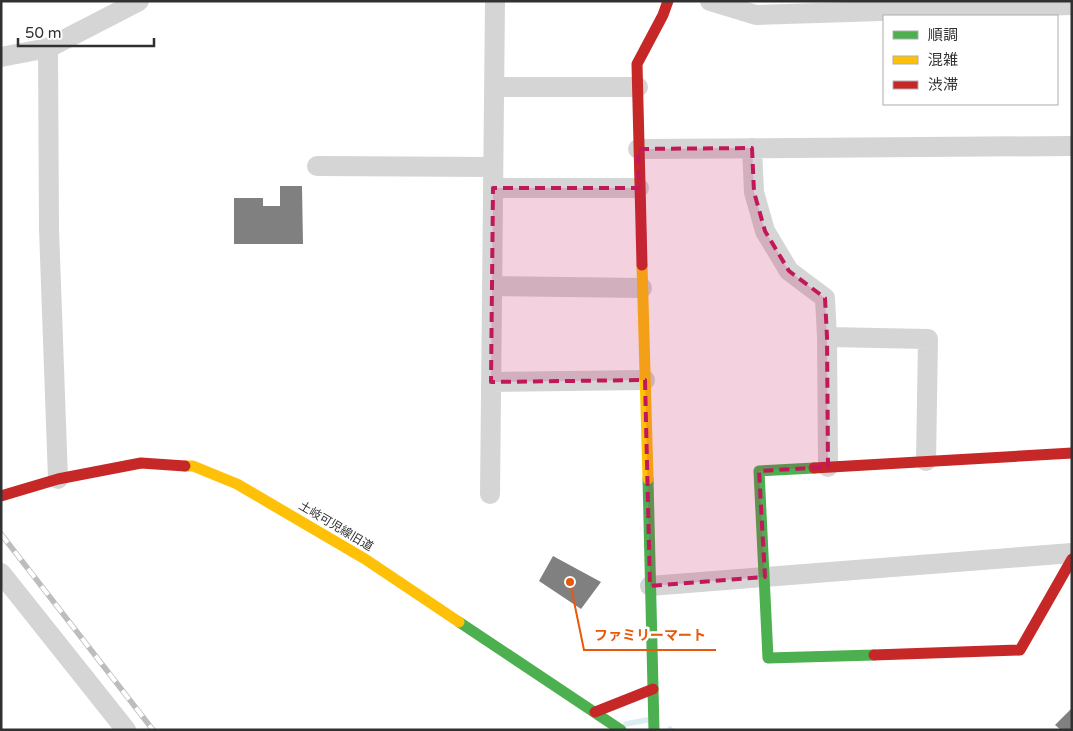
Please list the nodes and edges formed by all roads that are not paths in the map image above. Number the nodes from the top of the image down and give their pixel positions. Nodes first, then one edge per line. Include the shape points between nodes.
1 (139, 1) edge
2 (495, 1) edge
3 (668, 1) edge
4 (710, 1) edge
5 (1072, 5) edge
6 (48, 48) junction
7 (1, 57) edge
8 (494, 87) junction
9 (638, 87) junction
10 (1072, 146) edge
11 (752, 148) junction
12 (638, 149) junction
13 (317, 166) dead end
14 (493, 167) junction
15 (493, 188) junction
16 (640, 188) junction
17 (492, 286) junction
18 (642, 288) junction
19 (827, 337) junction
20 (645, 380) junction
21 (491, 382) junction
22 (1072, 453) edge
23 (926, 461) junction
24 (828, 467) junction
25 (58, 479) junction
26 (490, 494) dead end
27 (1, 496) edge
28 (1072, 553) edge
29 (1072, 559) edge
30 (1, 573) edge
31 (764, 577) junction
32 (650, 586) junction
33 (653, 689) junction
34 (599, 715) junction
35 (126, 730) edge
36 (621, 730) edge
37 (654, 730) edge

1 - 6 street
2 - 8 street
3 - 9 street via 637,64
4 - 5 street via 756,15
6 - 7 street
6 - 25 street via 49,229
8 - 9 street
8 - 14 street
9 - 12 street
10 - 11 street
11 - 12 street
11 - 19 street via 754,192 764,231 789,271 825,298
12 - 16 street
13 - 14 street
14 - 15 street
15 - 16 street
15 - 17 street
16 - 18 street
17 - 18 street
17 - 21 street
18 - 20 street
19 - 23 street via 928,339
19 - 24 street
20 - 21 street
20 - 32 street
21 - 26 street
22 - 23 street
23 - 24 street
24 - 31 street via 759,471
25 - 27 street, 土岐可児線旧道
25 - 34 street, 土岐可児線旧道 via 141,463 193,466 237,484 365,559
28 - 31 street
29 - 31 street via 1020,650 768,658
30 - 35 street
31 - 32 street
32 - 33 street
33 - 34 street
33 - 37 street
34 - 36 street, 土岐可児線旧道

